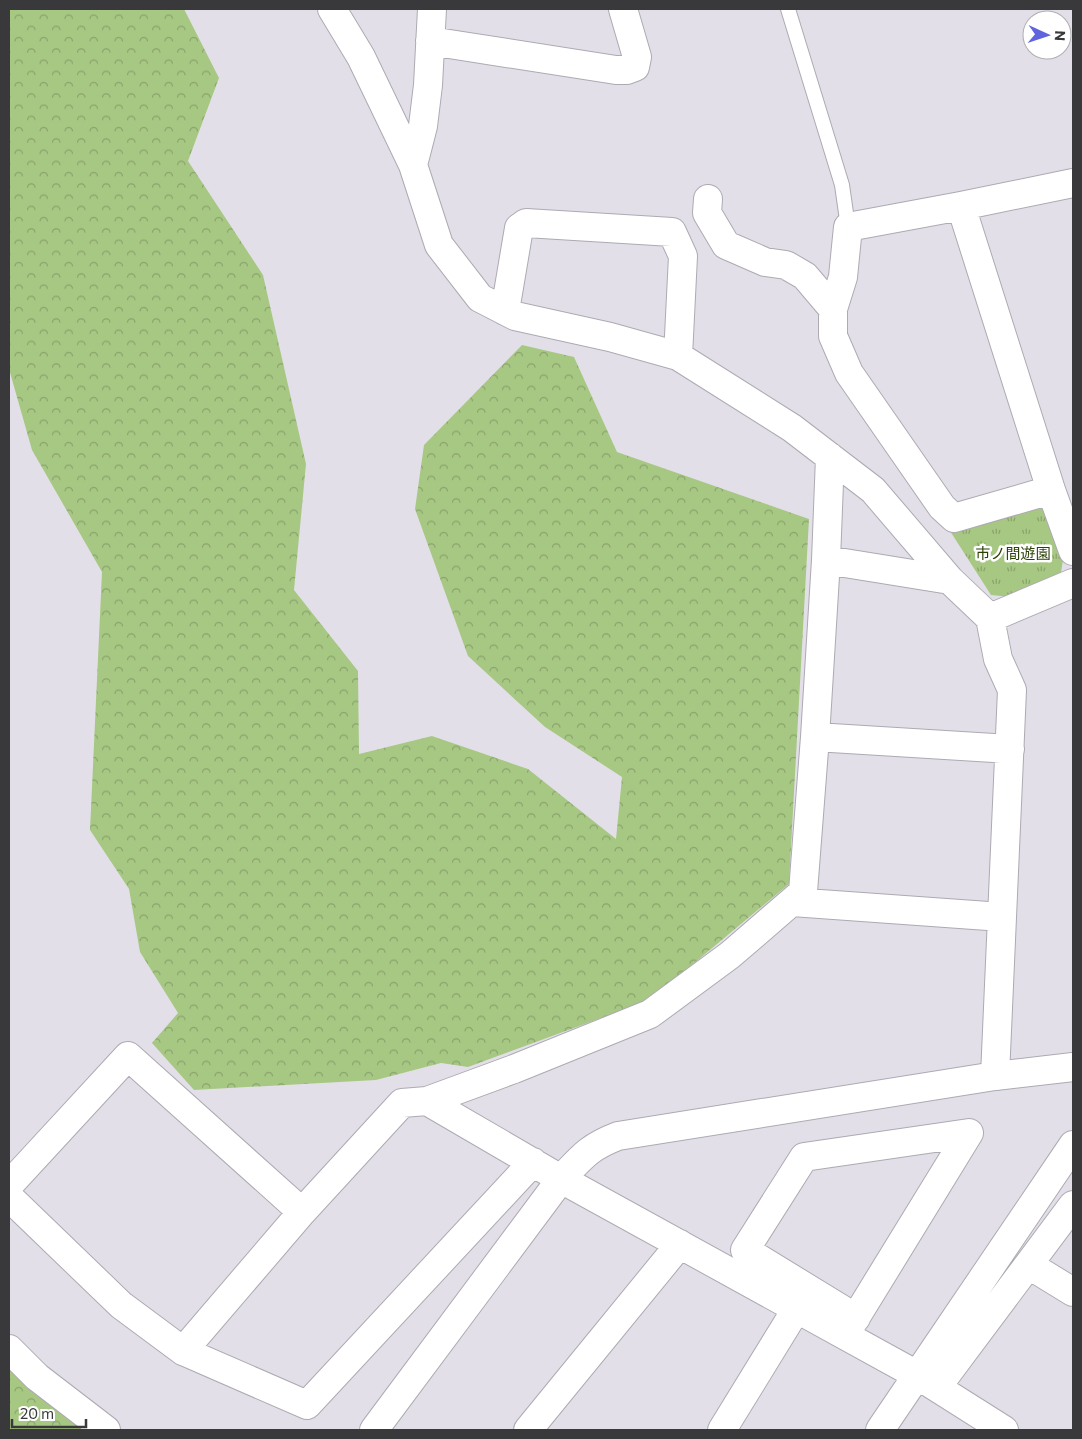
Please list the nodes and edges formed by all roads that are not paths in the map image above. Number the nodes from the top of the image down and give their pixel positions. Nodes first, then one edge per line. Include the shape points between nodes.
1 (332, 9) edge
2 (432, 9) edge
3 (623, 9) edge
4 (788, 9) edge
5 (430, 41) junction
6 (413, 165) junction
7 (1073, 182) edge
8 (708, 199) dead end
9 (961, 206) junction
10 (848, 227) junction
11 (833, 309) junction
12 (505, 311) junction
13 (678, 356) junction
14 (830, 457) junction
15 (1051, 490) junction
16 (1073, 551) edge
17 (826, 560) junction
18 (950, 580) junction
19 (1073, 583) edge
20 (990, 618) junction
21 (815, 737) junction
22 (1010, 749) junction
23 (792, 902) junction
24 (1002, 917) junction
25 (1073, 1066) edge
26 (995, 1076) junction
27 (427, 1101) junction
28 (1073, 1145) edge
29 (533, 1162) junction
30 (562, 1179) junction
31 (9, 1185) edge
32 (9, 1197) edge
33 (1073, 1205) edge
34 (302, 1212) junction
35 (680, 1244) junction
36 (1029, 1265) junction
37 (1073, 1292) edge
38 (797, 1308) junction
39 (851, 1327) junction
40 (9, 1349) edge
41 (183, 1351) junction
42 (927, 1381) junction
43 (106, 1430) edge
44 (374, 1430) edge
45 (528, 1430) edge
46 (722, 1430) edge
47 (880, 1430) edge
48 (1004, 1430) edge

1 - 6 street via 361,57
2 - 5 street
3 - 5 street via 637,57 635,67 626,70
4 - 10 lane via 842,185
5 - 6 street via 423,126
6 - 12 street via 440,245 480,298
7 - 9 street
8 - 11 street via 707,213 726,245 765,262 786,265 805,276
9 - 10 street
9 - 15 street
10 - 11 street via 842,277
11 - 15 street via 833,336 849,373 942,507 954,518
12 - 13 street
12 - 13 street via 519,228 526,223 672,232 683,256
13 - 14 street via 792,428
14 - 17 street
14 - 18 street via 873,490
15 - 16 street
17 - 18 street
17 - 21 street
18 - 20 street
19 - 20 street
20 - 22 street via 998,659 1012,690
21 - 22 street
21 - 23 street via 803,892
22 - 24 street
23 - 24 street
23 - 27 street via 730,955 650,1014
24 - 26 street
25 - 26 street
26 - 30 street via 618,1136 586,1152
27 - 29 street
27 - 34 street via 402,1103
28 - 42 street
29 - 30 street
29 - 41 street via 307,1405
30 - 35 street
30 - 44 street
31 - 34 street via 128,1056
32 - 41 street via 121,1305
33 - 36 street
34 - 41 street
35 - 38 street
35 - 45 street
36 - 37 street
36 - 42 street
38 - 39 street
38 - 46 street
39 - 39 street via 938,1184 969,1133 804,1157 746,1250
39 - 42 street
40 - 43 street via 37,1377
42 - 47 street
42 - 48 street

